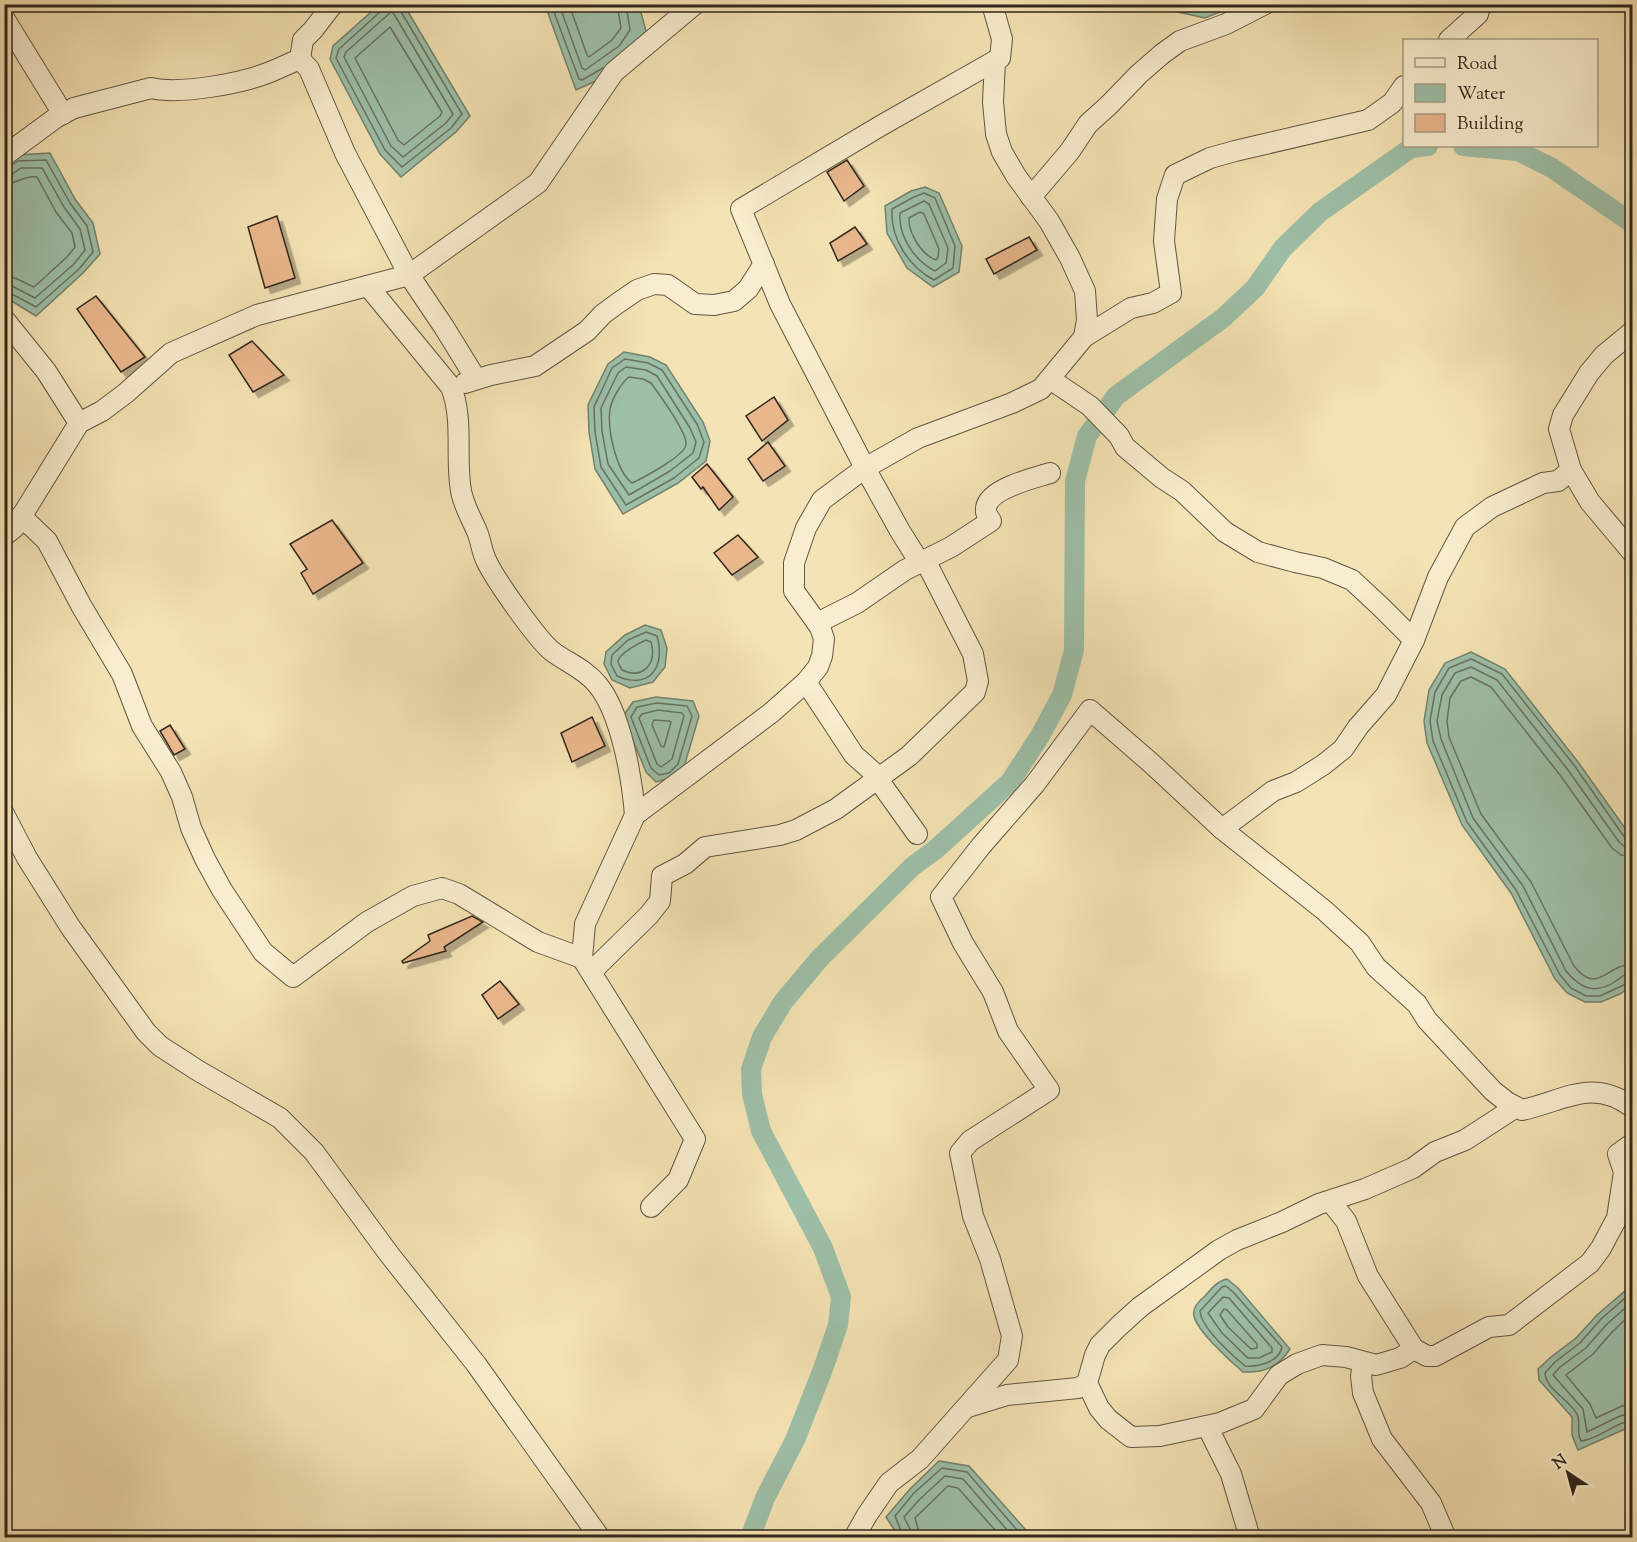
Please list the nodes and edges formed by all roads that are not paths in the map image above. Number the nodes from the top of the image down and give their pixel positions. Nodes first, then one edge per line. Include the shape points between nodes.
1 (333, 4) edge
2 (694, 4) edge
3 (992, 4) edge
4 (1265, 4) edge
5 (1481, 4) edge
6 (4, 18) edge
7 (1450, 39) edge
8 (300, 59) junction
9 (995, 61) junction
10 (1403, 87) edge
11 (63, 114) junction
12 (4, 156) edge
13 (1031, 197) junction
14 (764, 264) junction
15 (409, 275) junction
16 (368, 286) junction
17 (4, 319) edge
18 (1632, 332) edge
19 (1084, 337) junction
20 (1050, 379) junction
21 (476, 380) junction
22 (451, 387) junction
23 (79, 423) junction
24 (865, 468) junction
25 (1571, 470) junction
26 (1050, 473) dead end
27 (21, 516) junction
28 (4, 537) edge
29 (1632, 552) edge
30 (922, 562) junction
31 (817, 623) junction
32 (1413, 640) junction
33 (806, 681) junction
34 (877, 778) junction
35 (4, 814) edge
36 (635, 815) junction
37 (1222, 829) junction
38 (917, 834) dead end
39 (586, 965) junction
40 (1516, 1107) junction
41 (1632, 1107) edge
42 (1632, 1144) edge
43 (1331, 1202) junction
44 (651, 1207) dead end
45 (1414, 1349) junction
46 (1363, 1362) junction
47 (1088, 1383) junction
48 (968, 1407) junction
49 (1207, 1426) junction
50 (600, 1538) edge
51 (855, 1538) edge
52 (1250, 1538) edge
53 (1446, 1538) edge

1 - 8 street via 303,40
2 - 15 street via 614,72 538,183
3 - 9 street via 1002,39 1000,58
4 - 13 street via 1180,41 1162,54 1088,124
5 - 7 street via 1478,14
6 - 11 street
8 - 11 street via 235,82 164,91 151,88
8 - 15 street via 309,69 345,153
9 - 13 street via 996,134 1002,152
9 - 14 street via 741,209
10 - 19 street via 1392,103 1368,120 1218,156 1174,175 1167,199 1164,241 1171,293 1153,303 1131,308
11 - 12 street
13 - 19 street via 1085,291
14 - 21 street via 748,290 734,301 695,304 668,285 654,284 637,290 603,314 587,331 535,366
14 - 24 street via 780,304
15 - 16 street
15 - 21 street
16 - 22 street
16 - 23 street via 257,315 171,353 126,393
17 - 23 street via 46,371
18 - 25 street via 1589,373 1563,415 1559,429
19 - 20 street
20 - 24 street via 1028,396 918,438
20 - 32 street via 1090,406 1125,447 1182,491 1225,532 1258,552 1323,568 1352,580
21 - 22 street
22 - 36 street via 457,402 461,491 486,560 540,639 597,683 607,698 629,769
23 - 27 street
24 - 30 street
24 - 31 street via 822,500 806,528 794,563 794,591
25 - 29 street via 1590,502
25 - 32 street via 1558,481 1543,483 1492,507 1466,527 1438,577
26 - 30 street via 998,492 988,503 986,512 991,521
27 - 28 street
27 - 39 street via 47,542 122,674 142,726 171,772 195,838 222,890 263,952 293,977 367,922 413,896 442,888
30 - 31 street
30 - 34 street via 973,654 978,681 975,692 956,713 909,756
31 - 33 street via 824,639 822,656
32 - 37 street via 1386,695 1343,750 1296,782 1273,791
33 - 34 street via 854,755
33 - 36 street via 771,713
34 - 38 street
34 - 39 street via 836,809 796,830 705,847 662,876 660,901 649,915
35 - 50 street via 71,928 146,1032 197,1070 280,1118 314,1152 476,1364
36 - 39 street via 585,924
37 - 40 street via 1324,910 1360,944 1376,967 1417,1004 1427,1020 1493,1090
37 - 48 street via 1090,710 1035,784 941,897 993,992 1008,1030 1049,1090 970,1141 960,1153 973,1216 990,1258 1012,1336 1008,1360
39 - 44 street via 695,1139 678,1180
40 - 41 street via 1522,1110 1569,1095 1595,1092 1611,1095
40 - 43 street via 1413,1167
42 - 45 street via 1618,1154 1624,1173 1617,1218 1590,1263 1509,1325 1490,1327 1435,1356
43 - 45 street via 1346,1221 1368,1276
43 - 47 street via 1237,1240 1154,1296 1100,1345
45 - 46 street via 1376,1365
46 - 49 street via 1322,1356 1297,1364 1279,1375 1254,1409
46 - 53 street via 1364,1393 1382,1439 1431,1503
47 - 48 street via 1078,1389 1007,1395
47 - 49 street via 1099,1408 1131,1437 1160,1436
48 - 51 street via 920,1459 890,1483
49 - 52 street via 1230,1474

